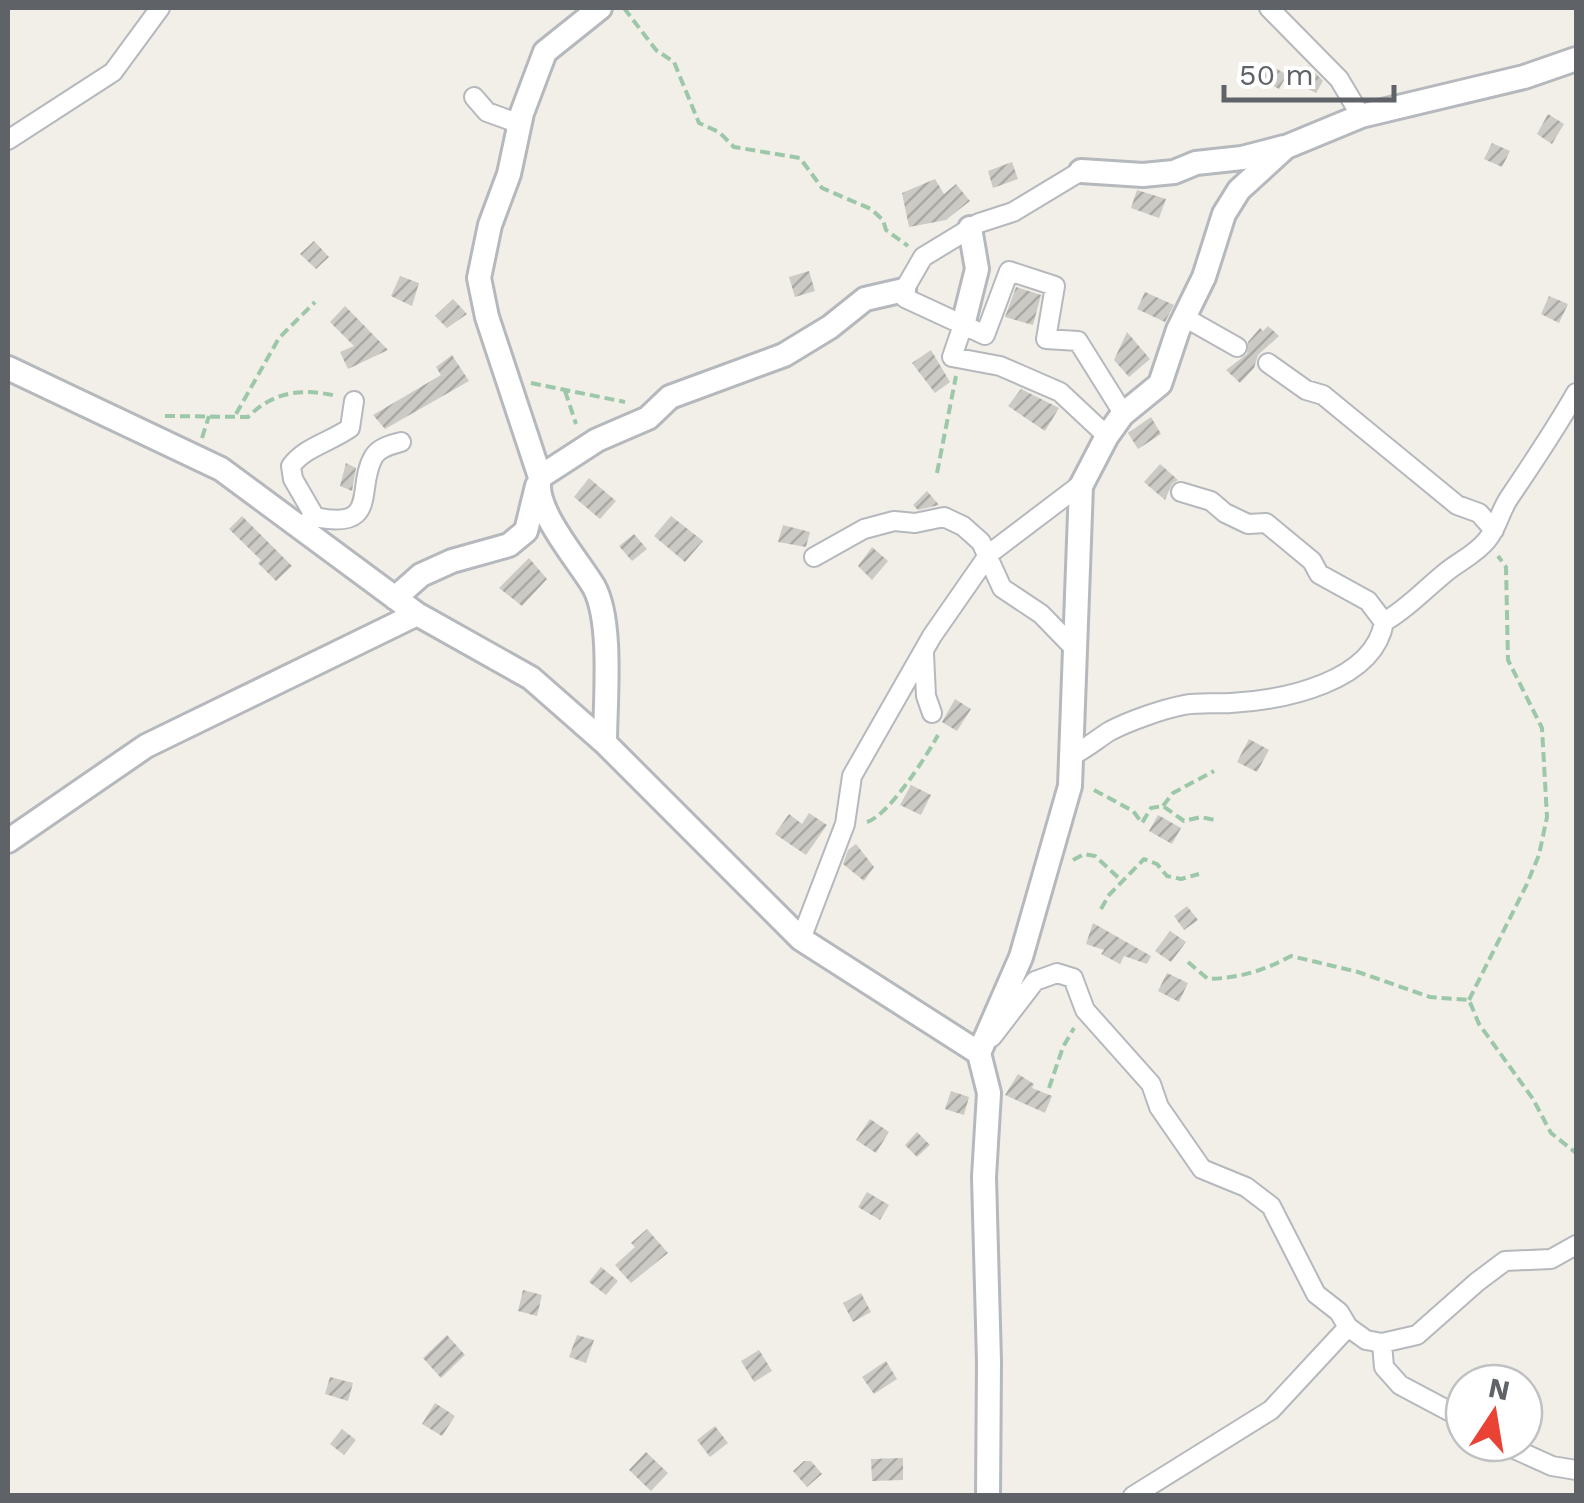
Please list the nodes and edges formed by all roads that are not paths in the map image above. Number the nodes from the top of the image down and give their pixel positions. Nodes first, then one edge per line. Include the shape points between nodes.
1 (160, 8) edge
2 (600, 8) edge
3 (1269, 8) edge
4 (1576, 59) edge
5 (474, 96) dead end
6 (1361, 116) junction
7 (520, 124) junction
8 (8, 140) edge
9 (1286, 147) junction
10 (1081, 172) joint
11 (970, 228) junction
12 (904, 290) junction
13 (1184, 317) junction
14 (963, 324) junction
15 (1237, 347) dead end
16 (1268, 363) dead end
17 (8, 368) edge
18 (1576, 394) edge
19 (354, 401) road end
20 (1124, 413) junction
21 (1106, 436) junction
22 (401, 442) dead end
23 (539, 481) junction
24 (1084, 482) junction
25 (1181, 492) dead end
26 (307, 522) junction
27 (1490, 535) junction
28 (989, 554) junction
29 (814, 557) dead end
30 (395, 598) junction
31 (417, 614) junction
32 (1384, 622) junction
33 (924, 649) junction
34 (1076, 650) junction
35 (932, 714) dead end
36 (605, 743) junction
37 (1071, 756) junction
38 (8, 840) edge
39 (801, 939) junction
40 (979, 1053) junction
41 (1576, 1245) edge
42 (1348, 1327) junction
43 (1382, 1343) junction
44 (1444, 1408) edge
45 (1544, 1462) edge
46 (1576, 1470) edge
47 (988, 1496) edge
48 (1133, 1496) edge

1 - 8 street via 113,72
2 - 7 street via 545,52
3 - 6 street via 1339,78
4 - 6 street
5 - 7 street via 487,112
6 - 9 street
7 - 23 street via 479,278
9 - 10 street via 1174,172
9 - 13 street via 1239,190 1224,214
10 - 11 street
11 - 12 street via 923,258
11 - 14 street via 977,269
12 - 14 street via 905,298
12 - 23 street via 865,299 784,355 670,397 648,418 596,440
13 - 15 street
13 - 20 street via 1160,384
14 - 20 street via 985,335 1008,271 1055,286 1046,339 1078,341
14 - 21 street via 952,357 1000,366 1060,392
16 - 27 street via 1323,395 1458,505 1479,513
17 - 26 street via 221,469
18 - 27 street
19 - 26 street via 350,428 301,452 291,466
20 - 21 street
21 - 24 street
22 - 26 street via 372,458 360,507 348,519
23 - 30 street via 526,531 508,545 421,575
23 - 36 street via 558,536 596,590 605,623
24 - 28 street
24 - 34 street
25 - 32 street via 1248,524 1266,523 1319,574 1368,601
26 - 30 street
27 - 32 street
28 - 29 street via 963,526 944,517 864,529
28 - 33 street
28 - 34 street via 1002,588 1041,614
30 - 31 street
31 - 36 street via 531,678
31 - 38 street via 146,746
32 - 37 street via 1381,640 1348,674 1257,700 1163,711 1111,730
33 - 35 street
33 - 39 street via 852,776 846,824
34 - 37 street
36 - 39 street
37 - 40 street via 1070,786 1021,957
39 - 40 street
40 - 42 street via 1034,981 1057,973 1074,978 1085,1010 1152,1084 1159,1107 1202,1169 1271,1206 1316,1294
40 - 47 street via 989,1094
41 - 43 street via 1551,1260 1505,1262 1417,1336
42 - 43 street
42 - 48 street via 1271,1410
43 - 44 street via 1384,1366 1400,1385
45 - 46 street

